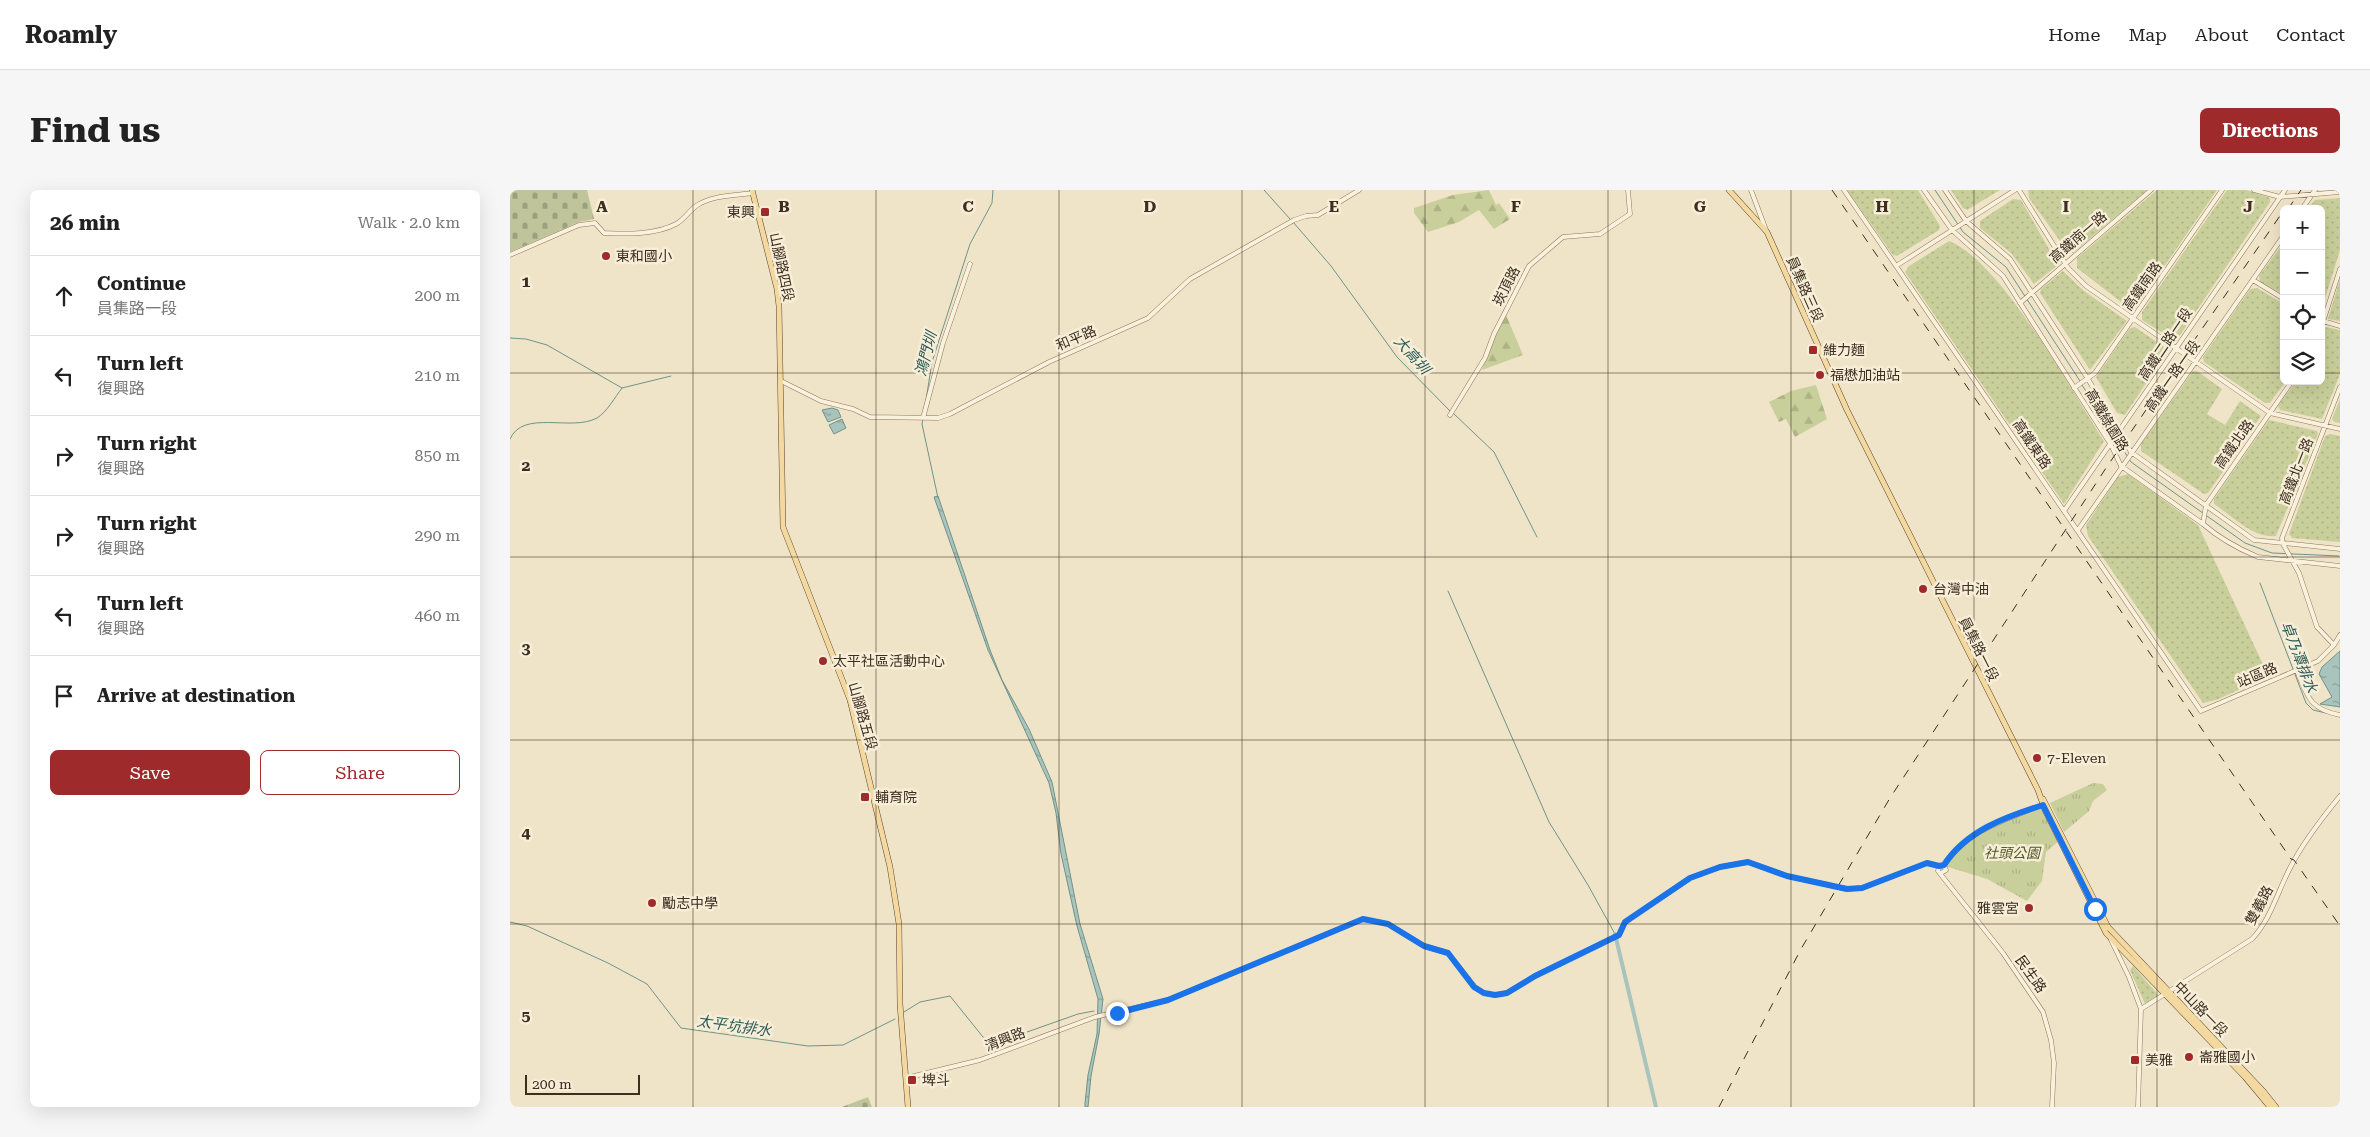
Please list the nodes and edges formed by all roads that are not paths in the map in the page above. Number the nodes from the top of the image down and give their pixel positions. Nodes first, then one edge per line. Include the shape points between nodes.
1 (1359, 190) edge
2 (1628, 190) edge
3 (1729, 190) edge
4 (1751, 190) edge
5 (1844, 190) edge
6 (1924, 190) edge
7 (1945, 190) edge
8 (2014, 190) edge
9 (2019, 190) edge
10 (2151, 190) edge
11 (2222, 190) edge
12 (2254, 190) edge
13 (2285, 190) edge
14 (2315, 190) edge
15 (752, 192) edge
16 (2340, 192) edge
17 (2311, 195) junction
18 (2280, 198) junction
19 (2305, 205) edge
20 (1966, 221) junction
21 (1952, 230) junction
22 (1767, 232) junction
23 (2280, 241) edge
24 (510, 255) edge
25 (2065, 263) junction
26 (970, 264) dead end
27 (1896, 266) junction
28 (2340, 269) edge
29 (2253, 280) junction
30 (2032, 292) junction
31 (2280, 297) edge
32 (2020, 302) junction
33 (2325, 312) edge
34 (2133, 319) junction
35 (2325, 322) edge
36 (2340, 326) edge
37 (2176, 349) junction
38 (2195, 363) junction
39 (2088, 379) junction
40 (781, 381) junction
41 (2289, 385) edge
42 (2340, 387) edge
43 (2074, 388) junction
44 (1847, 410) joint
45 (2270, 413) junction
46 (1450, 414) dead end
47 (922, 418) junction
48 (2326, 426) junction
49 (2340, 429) edge
50 (2120, 430) junction
51 (2111, 445) junction
52 (2132, 452) junction
53 (2121, 466) junction
54 (2206, 505) junction
55 (2064, 511) junction
56 (2203, 524) junction
57 (2078, 530) junction
58 (2282, 544) junction
59 (2340, 549) edge
60 (2294, 562) junction
61 (2340, 566) edge
62 (2340, 635) edge
63 (2334, 645) junction
64 (2295, 671) junction
65 (2201, 711) joint
66 (2340, 715) edge
67 (2340, 796) edge
68 (2045, 804) junction
69 (1944, 865) junction
70 (1939, 866) junction
71 (1941, 873) junction
72 (2108, 927) junction
73 (2106, 933) junction
74 (2167, 993) junction
75 (2141, 1009) junction
76 (906, 1078) junction
77 (2267, 1104) edge
78 (908, 1107) edge
79 (2052, 1107) edge
80 (2138, 1107) edge
81 (2276, 1107) edge

1 - 47 street, 和平路 via 1318,215 1292,221 1190,279 1148,318 1049,362 950,414
2 - 46 street, 崁頂路 via 1630,214 1600,234 1563,237 1525,270 1485,358
3 - 22 main road, 員集路三段
4 - 22 street
5 - 27 street, 高鐵東路
6 - 21 street, 高鐵綠園路
7 - 20 street, 高鐵綠園路
8 - 20 street
9 - 25 street
10 - 25 street, 高鐵南一路
11 - 34 street, 高鐵南路
12 - 18 street
13 - 18 street, 高鐵二路一段
14 - 17 street
15 - 24 street via 710,199 696,206 677,224 633,234 604,233 594,223 589,223
15 - 40 main road, 山腳路四段 via 777,288
16 - 17 street
17 - 18 street
17 - 19 street
18 - 37 street, 高鐵二路一段
20 - 21 street
20 - 30 street, 高鐵綠園路 via 2010,258
21 - 27 street
21 - 32 street, 高鐵綠園路 via 1998,270
22 - 44 main road, 員集路三段
23 - 29 street, 高鐵一路一段
25 - 30 street, 高鐵南一路
25 - 34 street via 2086,286
26 - 47 street
27 - 55 street, 高鐵東路
28 - 33 street
29 - 31 street
29 - 38 street, 高鐵一路一段
30 - 32 street, 高鐵南一路
30 - 39 street, 高鐵綠園路
32 - 43 street, 高鐵綠園路
34 - 37 street
34 - 39 street, 高鐵南路
35 - 36 street
37 - 38 street
37 - 50 street, 高鐵二路一段
38 - 45 street
38 - 52 street, 高鐵一路一段
39 - 43 street, 高鐵南路
39 - 50 street, 高鐵綠園路
40 - 47 street, 和平路 via 821,401 870,417
40 - 76 main road, 山腳路五段 via 783,527 850,700 890,866 898,914
41 - 45 street, 高鐵北路
42 - 48 street, 高鐵北一路
43 - 51 street, 高鐵綠園路
44 - 68 main road, 員集路一段
45 - 48 street
45 - 54 street, 高鐵北路
48 - 49 street
48 - 58 street, 高鐵北一路
50 - 51 street, 高鐵二路一段
50 - 52 street, 高鐵綠園路
51 - 53 street, 高鐵綠園路
51 - 55 street, 高鐵二路一段
52 - 53 street, 高鐵一路一段
52 - 54 street, 高鐵綠園路
53 - 56 street, 高鐵綠園路
53 - 57 street, 高鐵一路一段
54 - 56 street, 高鐵北路
54 - 58 street, 高鐵綠園路 via 2254,540
55 - 57 street, 高鐵東路
56 - 60 street, 高鐵綠園路 via 2248,553
57 - 65 street, 高鐵東路
58 - 59 street, 高鐵綠園路
58 - 60 street
60 - 61 street, 高鐵綠園路
60 - 63 street via 2317,627
62 - 63 street, 站區路
63 - 64 street, 站區路 via 2318,661
64 - 65 street, 站區路
64 - 66 street via 2309,700 2324,712
67 - 74 street, 雙義路 via 2294,860 2266,921 2252,939
68 - 69 street via 1973,834 1953,851
68 - 72 main road, 員集路一段
68 - 73 main road, 員集路一段
69 - 70 street
69 - 71 street via 1946,870
70 - 71 street, 民生路
70 - 76 street, 清興路 via 1927,863 1862,888 1847,889 1787,876 1748,862 1720,867 1690,878 1625,922 1619,935 1507,993 1495,995 1474,987 1448,953 1424,946 1388,924 1363,919 1168,1000 1095,1017 980,1060
71 - 79 street, 民生路 via 2003,953 2043,1012 2052,1048
72 - 73 street
72 - 74 main road, 中山路一段
73 - 74 main road, 中山路一段
73 - 75 street, 員集路一段 via 2118,950
74 - 75 street, 雙義路
74 - 77 main road, 中山路一段
75 - 80 street, 員集路一段
76 - 78 main road, 山腳路五段
77 - 81 main road, 中山路一段

